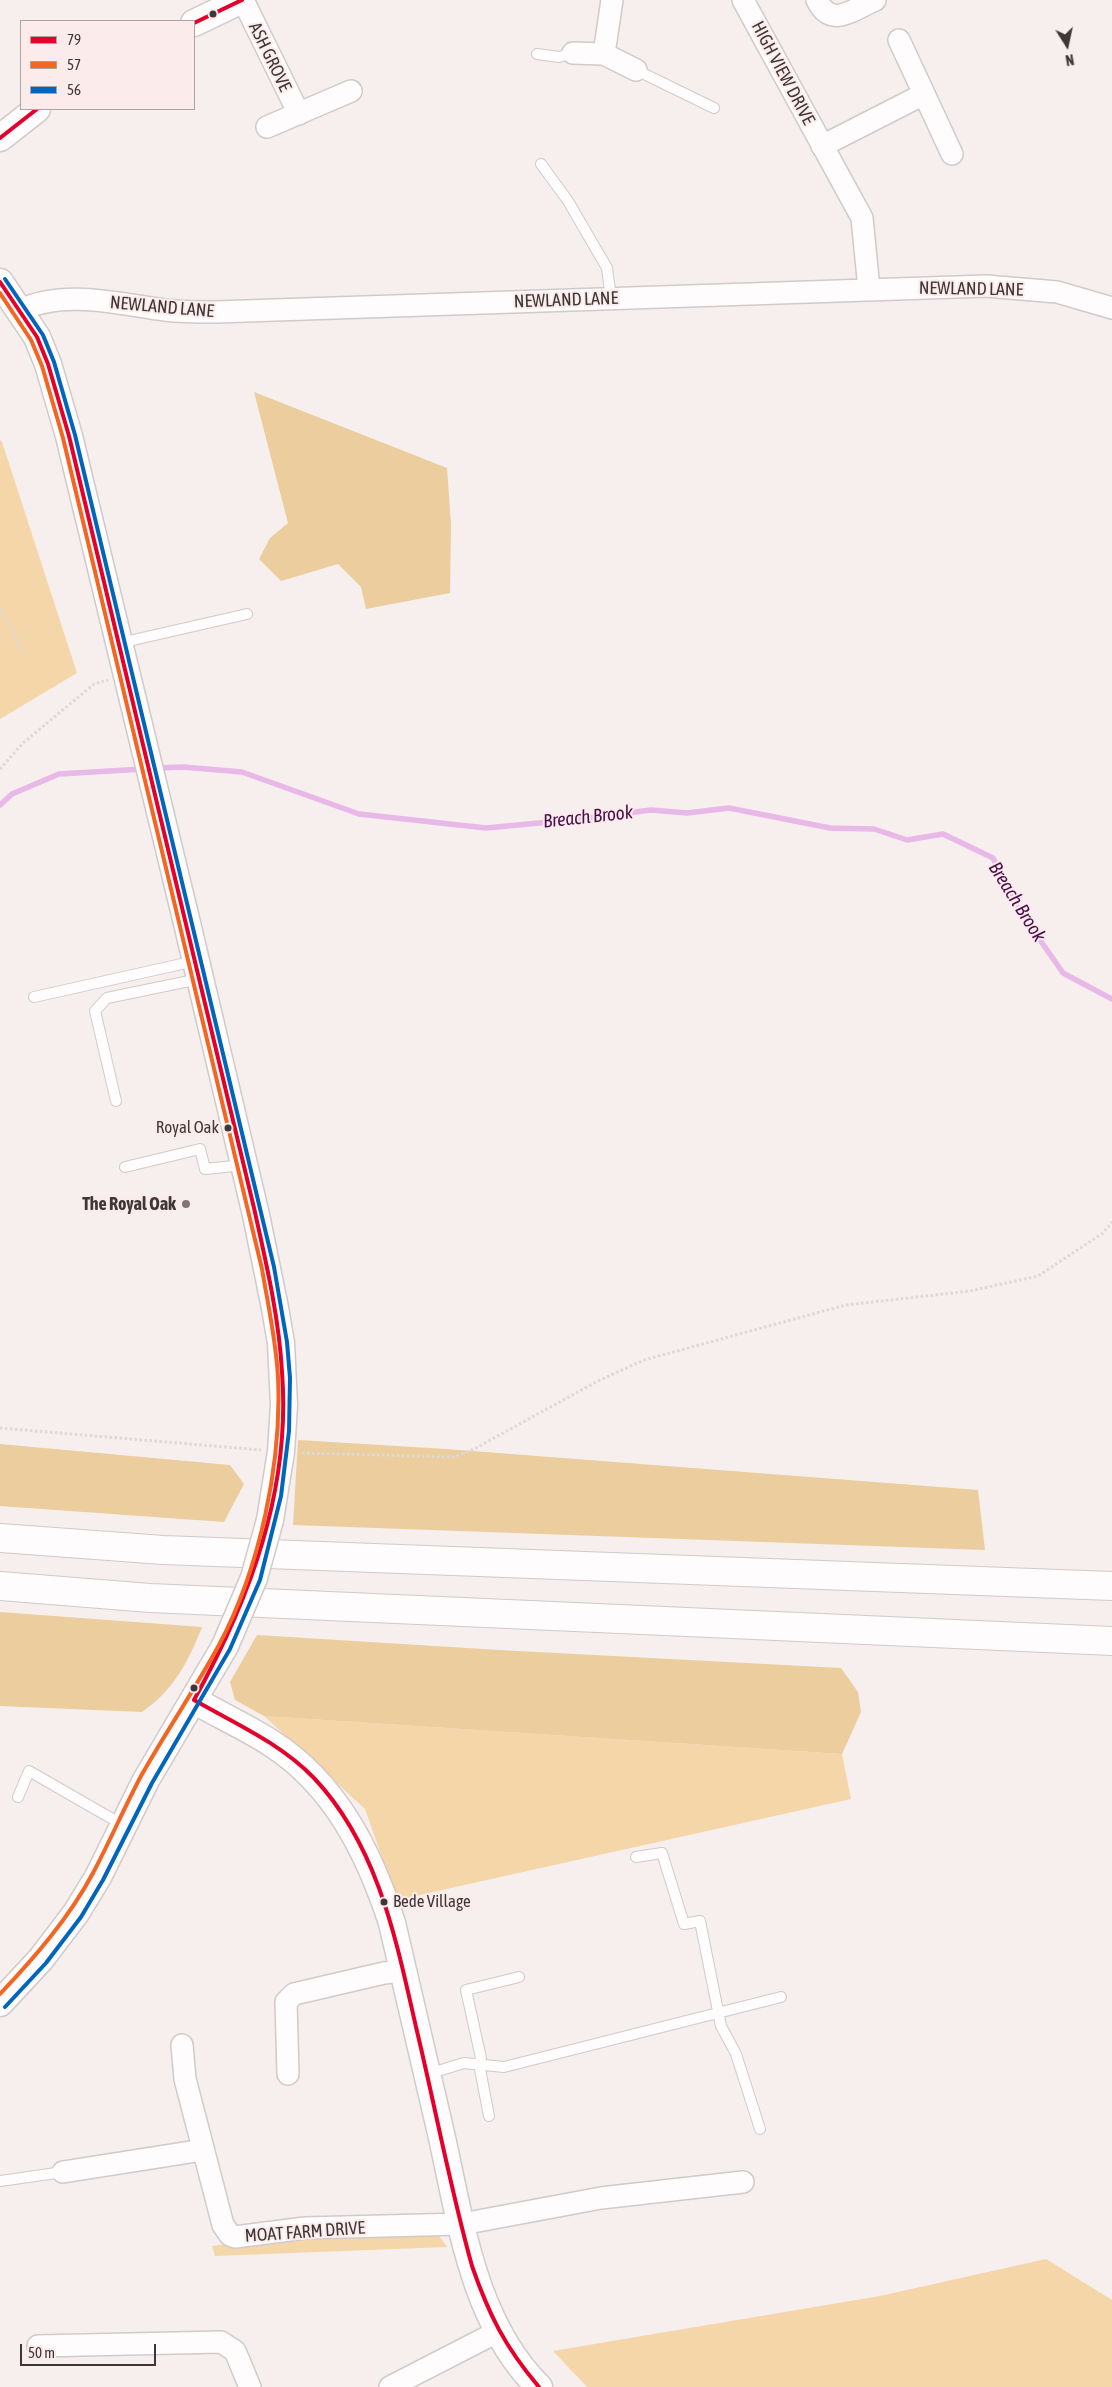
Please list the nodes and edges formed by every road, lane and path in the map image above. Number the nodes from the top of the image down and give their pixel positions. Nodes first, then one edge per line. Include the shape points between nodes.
1 (242, 0) edge
2 (612, 0) edge
3 (743, 0) edge
4 (817, 0) edge
5 (875, 0) edge
6 (195, 23) edge
7 (899, 40) dead end
8 (573, 53) joint
9 (537, 54) dead end
10 (604, 54) junction
11 (636, 70) joint
12 (351, 91) dead end
13 (924, 94) junction
14 (714, 108) dead end
15 (36, 110) edge
16 (299, 114) junction
17 (267, 127) dead end
18 (0, 138) edge
19 (822, 146) junction
20 (952, 154) dead end
21 (541, 164) dead end
22 (0, 282) edge
23 (869, 289) junction
24 (611, 298) junction
25 (1112, 308) edge
26 (20, 310) junction
27 (0, 609) edge
28 (247, 614) dead end
29 (120, 643) junction
30 (23, 651) dead end
31 (128, 674) junction
32 (0, 769) edge
33 (198, 970) junction
34 (34, 996) dead end
35 (116, 1101) dead end
36 (244, 1165) junction
37 (125, 1167) dead end
38 (1112, 1222) edge
39 (0, 1428) edge
40 (281, 1452) junction
41 (0, 1538) edge
42 (0, 1586) edge
43 (1112, 1586) edge
44 (1112, 1641) edge
45 (194, 1700) junction
46 (18, 1797) dead end
47 (124, 1825) junction
48 (636, 1857) dead end
49 (403, 1971) junction
50 (519, 1977) dead end
51 (2, 1995) edge
52 (781, 1997) dead end
53 (720, 2012) junction
54 (182, 2045) dead end
55 (479, 2064) junction
56 (288, 2074) dead end
57 (427, 2074) junction
58 (489, 2116) dead end
59 (760, 2129) dead end
60 (203, 2150) junction
61 (63, 2172) joint
62 (0, 2181) edge
63 (743, 2182) dead end
64 (462, 2224) junction
65 (499, 2331) junction
66 (38, 2346) dead end
67 (532, 2384) edge
68 (250, 2387) edge
69 (390, 2387) edge

1 - 6 street
1 - 16 street, ASH GROVE
2 - 10 street
3 - 19 street, HIGH VIEW DRIVE
4 - 5 street via 822,11 838,16
7 - 13 street
8 - 9 lane via 559,57
8 - 10 street
10 - 11 street
11 - 14 lane
12 - 16 street, ASH GROVE
13 - 19 street, HIGH VIEW DRIVE
13 - 20 street
15 - 18 street
16 - 17 street, ASH GROVE
19 - 23 street, HIGH VIEW DRIVE via 862,218
21 - 24 lane via 568,201 607,268
22 - 26 street
23 - 24 street, NEWLAND LANE
23 - 25 street, NEWLAND LANE via 986,286 1057,292
24 - 26 street, NEWLAND LANE via 216,312 72,300 36,302
26 - 29 street via 37,337 58,394
27 - 30 path
28 - 29 lane
29 - 31 street
31 - 32 path via 94,684 23,743
31 - 33 street
33 - 34 lane
33 - 35 lane via 107,998 95,1011
33 - 36 street
36 - 37 lane via 205,1170 200,1148
36 - 40 street via 268,1268 281,1343 284,1404
38 - 40 path via 1103,1233 1038,1276 970,1291 846,1305 644,1360 454,1457
39 - 40 path
40 - 45 street, bridge via 276,1495 254,1578 225,1646
41 - 43 highway via 163,1550
42 - 44 highway via 150,1598
45 - 47 street via 146,1780
45 - 49 street via 270,1742 299,1764 330,1796 348,1822 380,1886
46 - 47 lane via 29,1771
47 - 51 street via 76,1913 41,1959
48 - 53 lane via 662,1853 684,1924 700,1921
49 - 56 street via 294,1994 286,2002
49 - 57 street
50 - 55 lane via 466,1990 481,2058
52 - 53 lane
53 - 55 lane via 504,2066
53 - 59 lane via 721,2026 736,2054
54 - 60 street via 185,2079
55 - 57 lane via 464,2063
55 - 58 lane
57 - 64 street
60 - 61 street
60 - 64 street, MOAT FARM DRIVE via 223,2225 235,2237 305,2228
61 - 62 lane
63 - 64 street via 600,2198
64 - 65 street via 474,2269
65 - 67 street
65 - 69 street
66 - 68 street via 222,2342 235,2351

